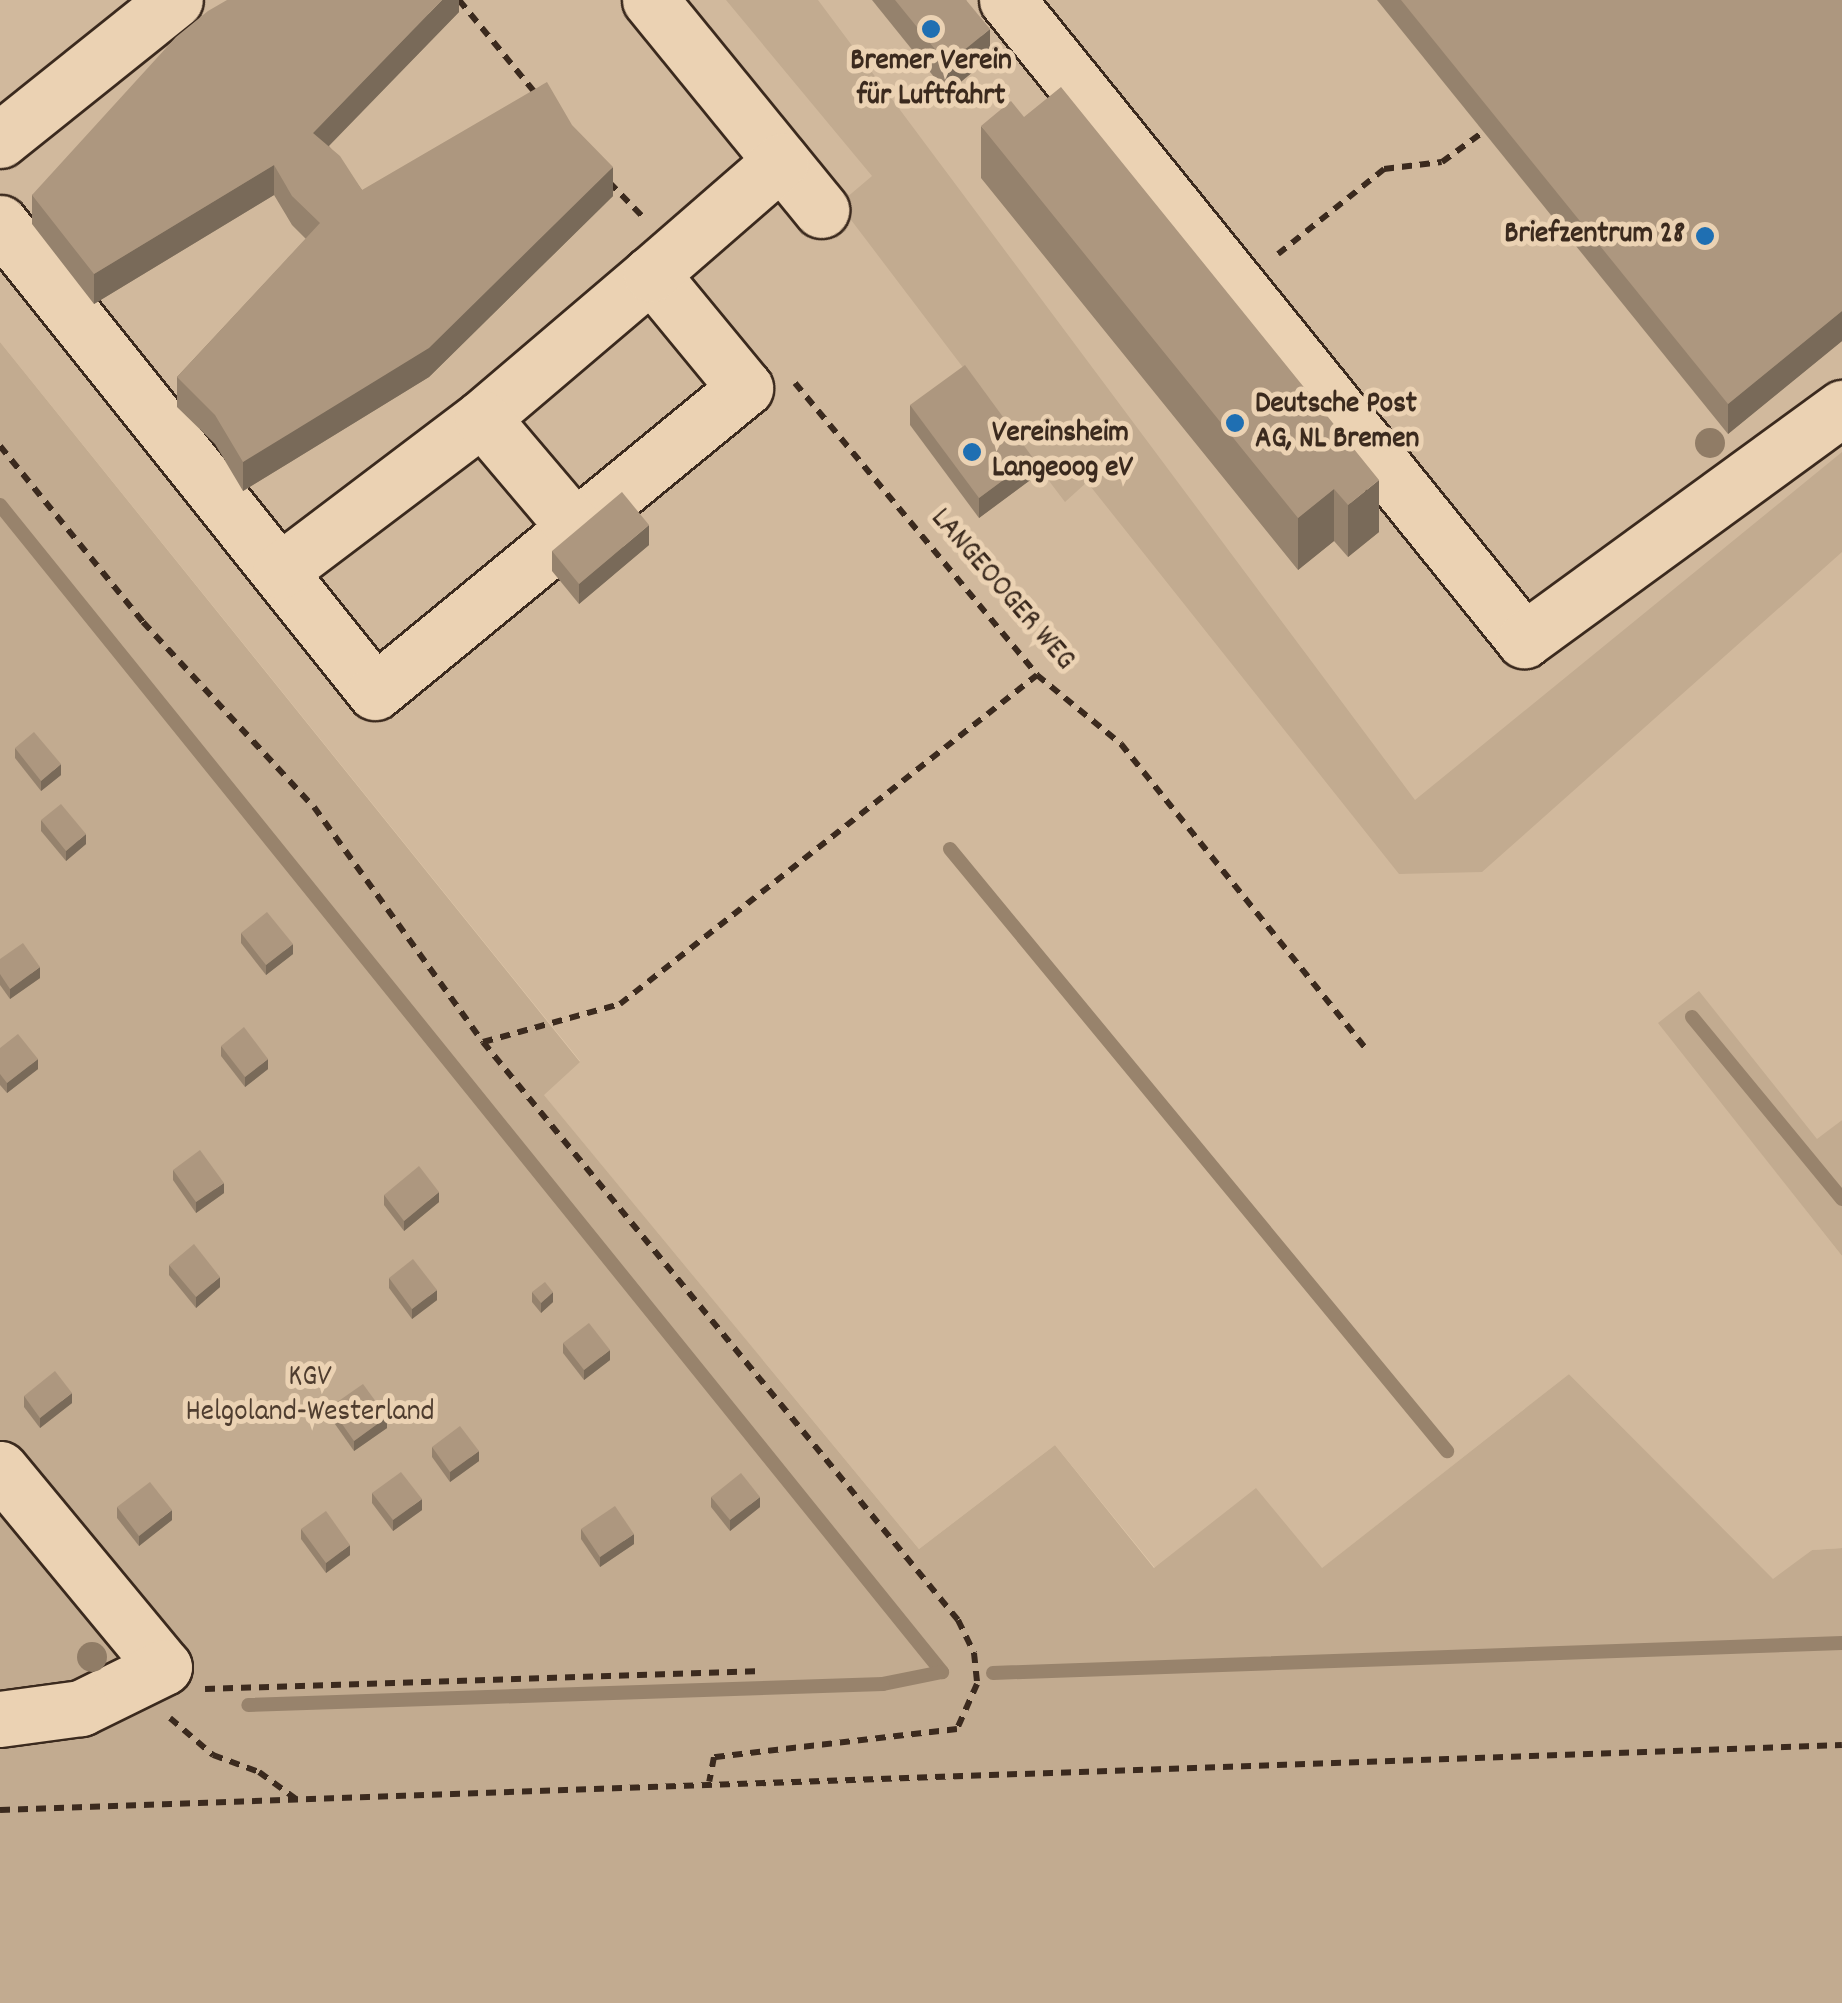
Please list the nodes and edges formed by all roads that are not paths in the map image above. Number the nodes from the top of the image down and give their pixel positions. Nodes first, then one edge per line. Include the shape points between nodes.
1 (175, 0) edge
2 (650, 0) edge
3 (1007, 0) edge
4 (0, 140) edge
5 (781, 161) junction
6 (821, 210) dead end
7 (0, 224) edge
8 (666, 260) junction
9 (1842, 408) edge
10 (482, 418) junction
11 (577, 530) junction
12 (280, 570) junction
13 (0, 1469) edge
14 (0, 1719) edge

1 - 4 lane
2 - 5 lane
3 - 9 lane via 1524,640
5 - 6 lane
5 - 8 lane
7 - 12 lane
8 - 10 lane
8 - 11 lane via 745,388
10 - 11 lane
10 - 12 lane
11 - 12 lane via 375,692
13 - 14 lane via 164,1667 81,1708

